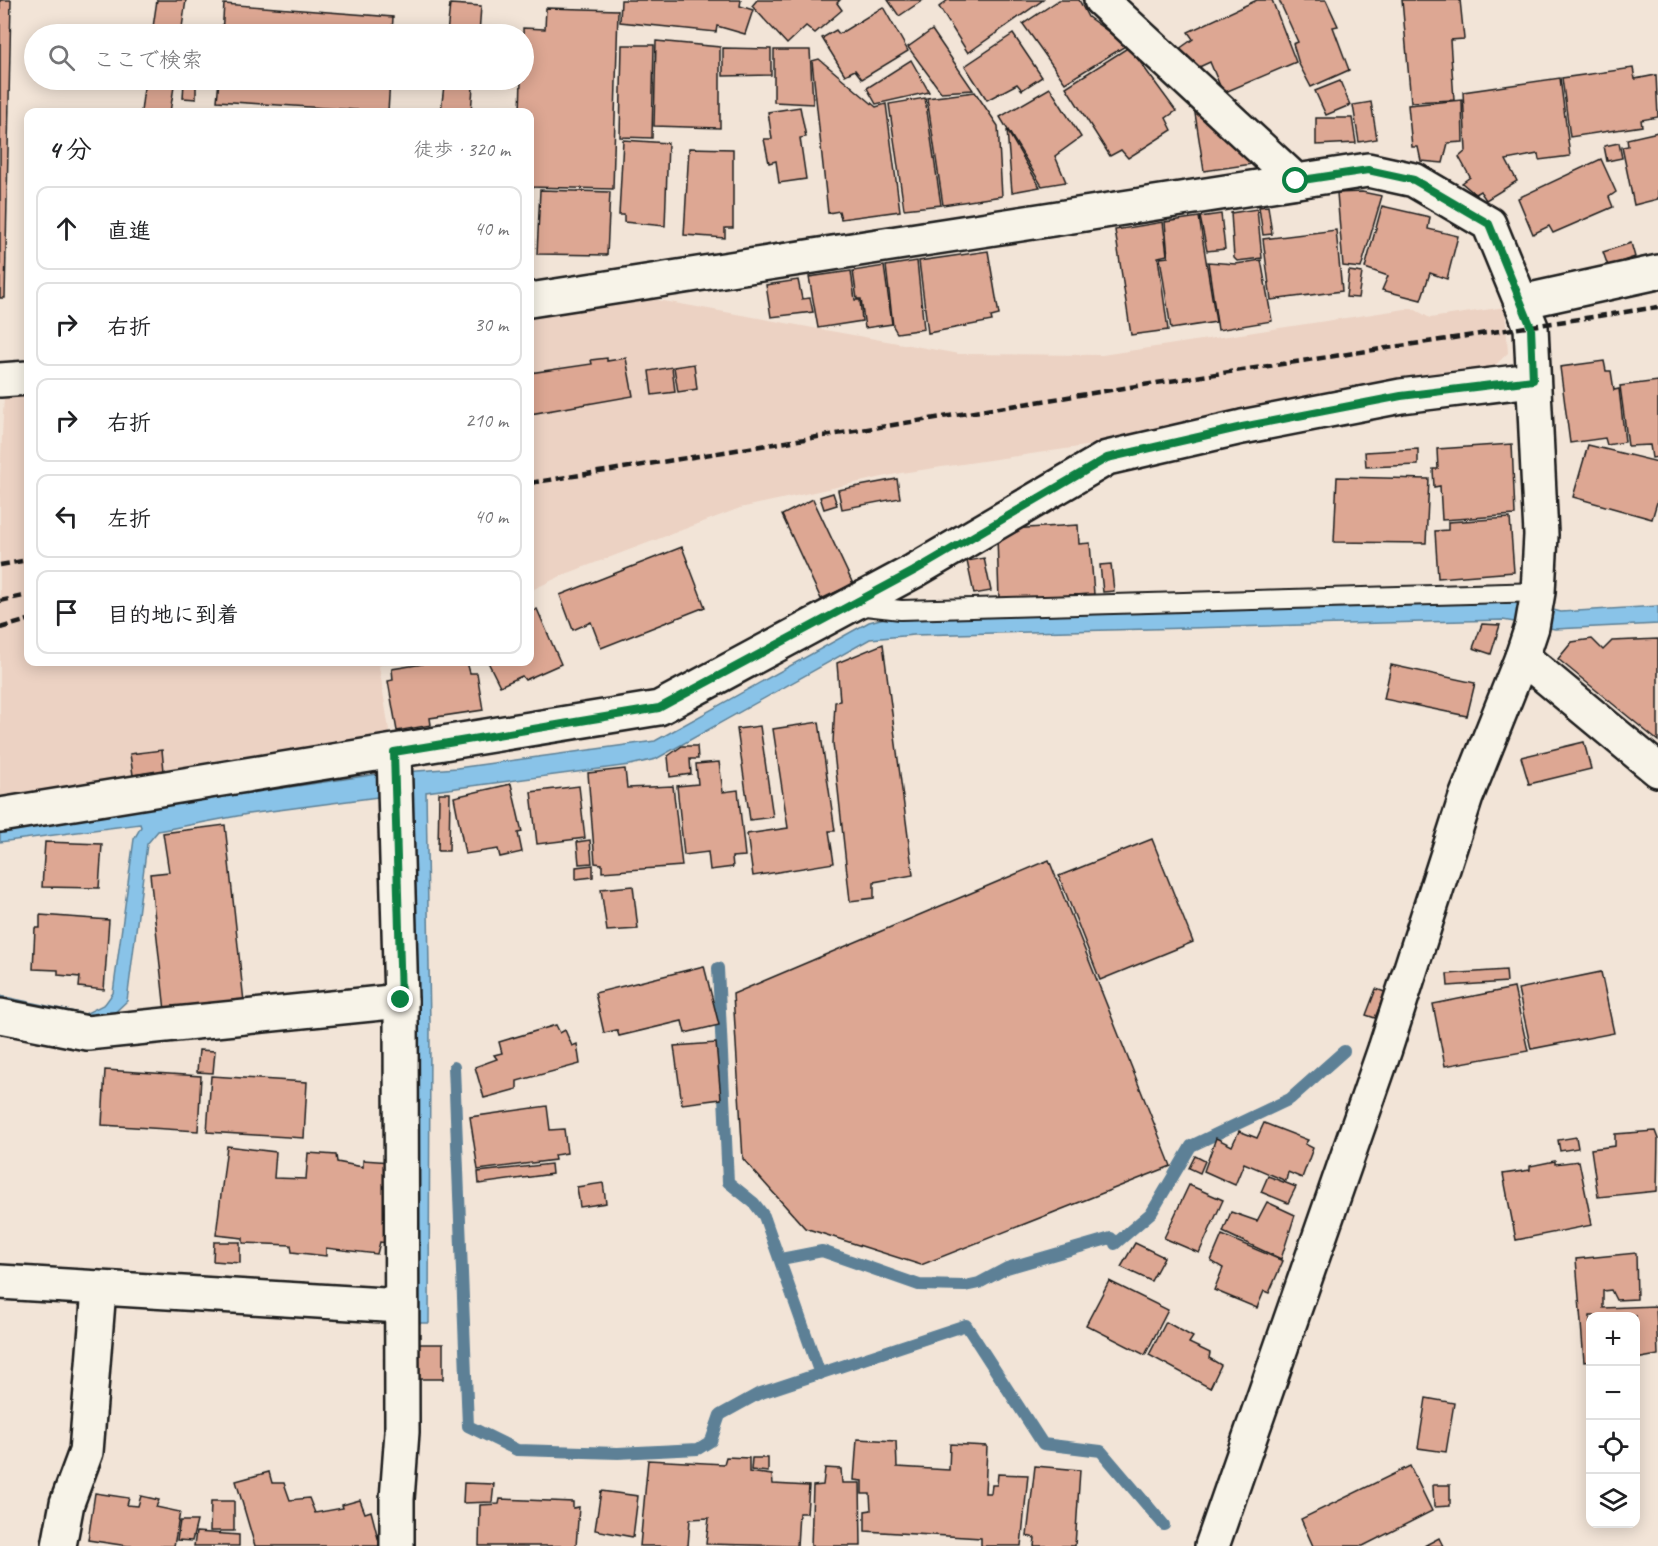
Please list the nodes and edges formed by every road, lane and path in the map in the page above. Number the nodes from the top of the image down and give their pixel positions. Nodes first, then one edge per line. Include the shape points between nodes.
1 (1101, 0) edge
2 (1296, 181) junction
3 (1658, 272) edge
4 (534, 299) edge
5 (1521, 302) junction
6 (24, 378) edge
7 (0, 380) edge
8 (1533, 380) junction
9 (1538, 592) junction
10 (853, 604) junction
11 (1522, 657) junction
12 (394, 752) junction
13 (1658, 770) edge
14 (0, 815) edge
15 (401, 1000) junction
16 (0, 1016) edge
17 (0, 1282) edge
18 (99, 1289) junction
19 (401, 1306) junction
20 (59, 1546) edge
21 (397, 1546) edge
22 (1212, 1546) edge

1 - 2 street
2 - 4 street
2 - 5 street via 1368,170 1414,180 1489,224
3 - 5 street
5 - 8 street via 1531,327
6 - 7 street
8 - 9 street via 1541,535
8 - 10 street via 1401,396 1107,458
9 - 10 lane via 901,610
9 - 11 street
10 - 12 street via 659,708
11 - 13 street
11 - 22 street via 1466,797 1385,1049
12 - 14 street
12 - 15 street
15 - 16 street via 87,1033
15 - 19 street
17 - 18 street
18 - 19 street
18 - 20 street via 86,1452 67,1503
19 - 21 street via 402,1432

